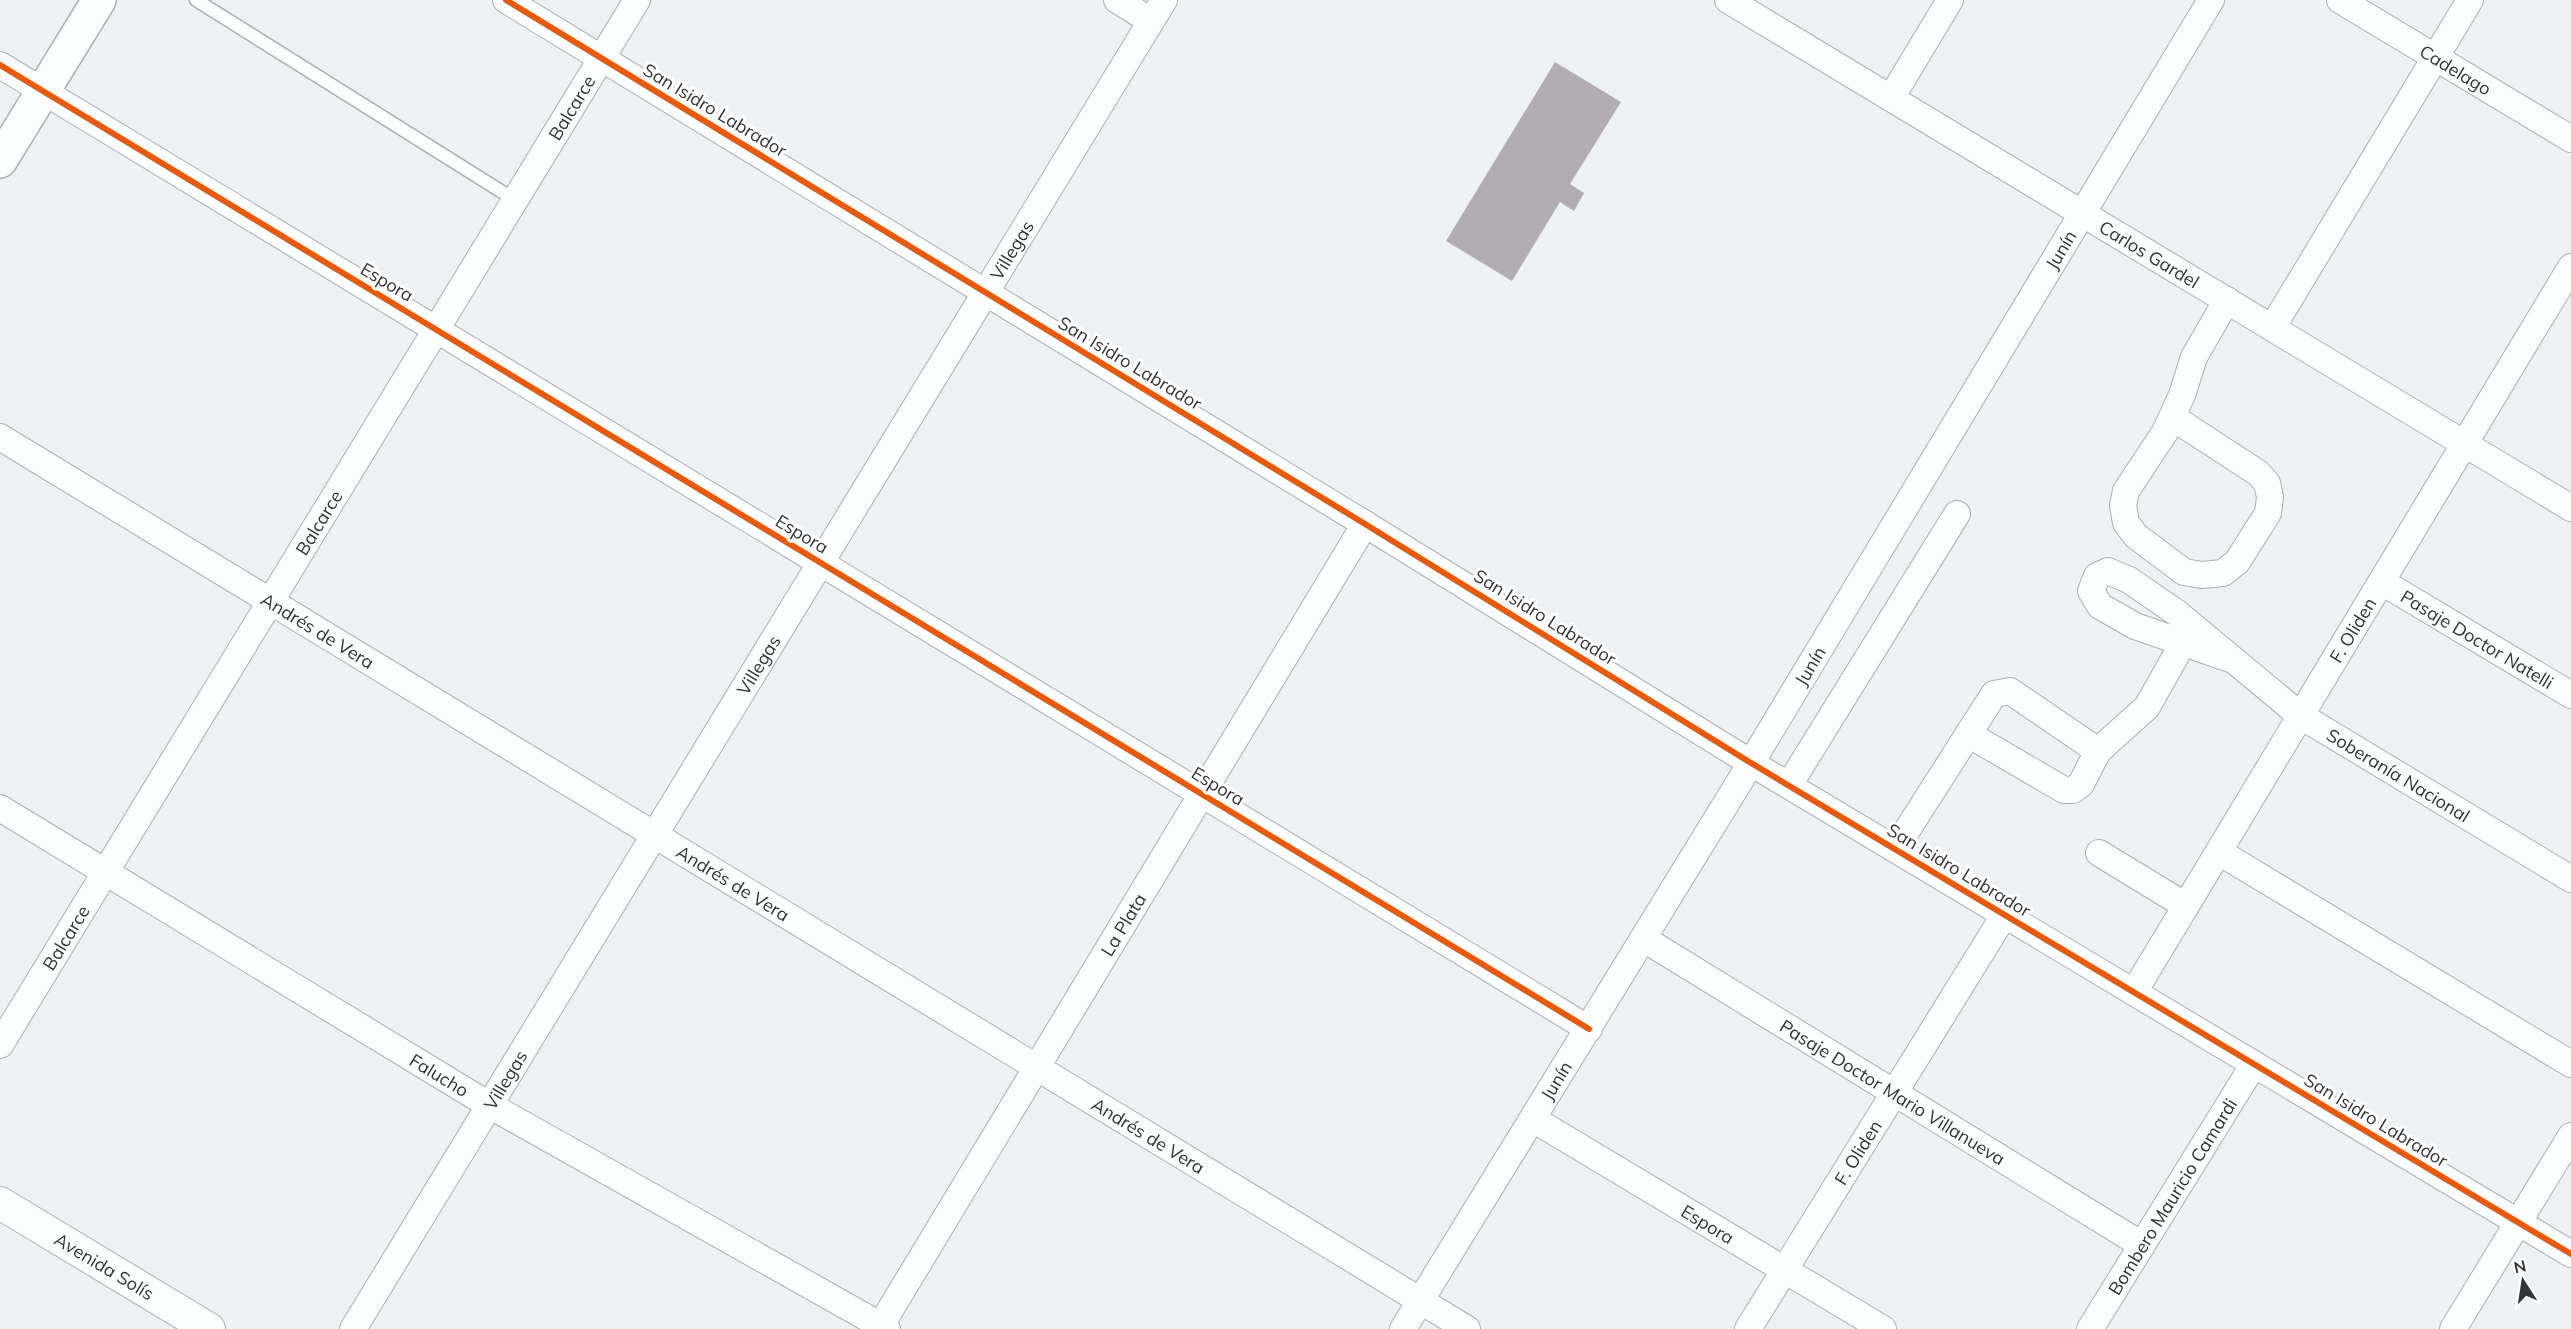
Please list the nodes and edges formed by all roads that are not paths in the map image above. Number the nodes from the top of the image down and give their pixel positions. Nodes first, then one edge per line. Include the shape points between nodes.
1 (99, 0) edge
2 (196, 0) edge
3 (506, 0) edge
4 (637, 0) edge
5 (1118, 0) edge
6 (1728, 0) edge
7 (1950, 0) edge
8 (2211, 0) edge
9 (2340, 0) edge
10 (2470, 0) edge
11 (1157, 10) edge
12 (2435, 57) junction
13 (601, 58) junction
14 (0, 65) edge
15 (43, 91) junction
16 (1891, 98) junction
17 (2571, 139) edge
18 (0, 161) edge
19 (515, 200) junction
20 (2082, 214) junction
21 (2571, 267) edge
22 (985, 292) junction
23 (2227, 300) junction
24 (2272, 328) junction
25 (436, 330) junction
26 (2172, 417) junction
27 (0, 437) edge
28 (2465, 446) junction
29 (2571, 508) edge
30 (1957, 514) dead end
31 (1365, 524) junction
32 (820, 563) junction
33 (2382, 582) junction
34 (270, 601) junction
35 (2183, 643) junction
36 (2233, 660) junction
37 (2571, 695) edge
38 (2301, 716) junction
39 (1968, 734) junction
40 (2098, 751) junction
41 (1751, 762) junction
42 (1789, 785) junction
43 (1202, 794) junction
44 (0, 808) edge
45 (654, 835) junction
46 (1895, 849) junction
47 (2219, 852) junction
48 (2100, 853) dead end
49 (106, 872) junction
50 (2571, 879) edge
51 (2186, 906) junction
52 (2005, 914) junction
53 (1644, 939) junction
54 (2134, 992) junction
55 (1589, 1029) junction
56 (0, 1045) edge
57 (2254, 1064) junction
58 (2571, 1064) edge
59 (1036, 1067) junction
60 (1894, 1093) junction
61 (489, 1105) junction
62 (1533, 1119) junction
63 (2571, 1136) edge
64 (0, 1203) edge
65 (2518, 1222) junction
66 (2142, 1245) junction
67 (2571, 1254) edge
68 (1785, 1270) junction
69 (1420, 1301) junction
70 (884, 1327) edge
71 (209, 1329) edge
72 (353, 1329) edge
73 (1403, 1329) edge
74 (1467, 1329) edge
75 (1748, 1329) edge
76 (1883, 1329) edge
77 (2090, 1329) edge
78 (2453, 1329) edge

1 - 15 main road
2 - 19 lane
3 - 13 street, San Isidro Labrador
4 - 13 street, Balcarce
5 - 11 street
6 - 16 street, Carlos Gardel
7 - 16 street
8 - 20 street, Junín
9 - 12 street, Cadelago
10 - 12 street
11 - 22 street, Villegas
12 - 17 street, Cadelago
12 - 24 street
13 - 19 street, Balcarce
13 - 22 street, San Isidro Labrador
14 - 15 street, Espora
15 - 18 main road
15 - 25 street, Espora
16 - 20 street, Carlos Gardel
19 - 25 street, Balcarce
20 - 23 street, Carlos Gardel
20 - 41 street, Junín
21 - 28 street, F. Oliden
22 - 31 street, San Isidro Labrador
22 - 32 street, Villegas
23 - 24 street, Carlos Gardel
23 - 26 street via 2194,357
24 - 28 street, Carlos Gardel
25 - 32 street, Espora
25 - 34 street, Balcarce
26 - 26 street via 2126,491 2126,523 2136,536 2184,572 2223,573 2237,561 2268,513 2267,483 2258,473
27 - 34 street, Andrés de Vera
28 - 29 street, Carlos Gardel
28 - 33 street, F. Oliden
30 - 42 street
31 - 41 street, San Isidro Labrador
31 - 43 street, La Plata
32 - 43 street, Espora
32 - 45 street, Villegas
33 - 37 street, Pasaje Doctor Natelli
33 - 38 street, F. Oliden
34 - 45 street, Andrés de Vera
34 - 49 street, Balcarce
35 - 36 street, Soberanía Nacional
35 - 36 street, Soberanía Nacional via 2135,626 2100,606 2091,591 2097,576 2108,572 2129,580 2177,613
35 - 40 street via 2147,707
36 - 38 street, Soberanía Nacional
38 - 47 street, F. Oliden
38 - 50 street, Soberanía Nacional
39 - 40 street via 2064,790 2081,784
39 - 40 street via 1994,694 2010,691
39 - 46 street
41 - 42 street, San Isidro Labrador
41 - 53 street, Junín
42 - 46 street, San Isidro Labrador
43 - 55 street, Espora
43 - 59 street, La Plata
44 - 49 street, Falucho
45 - 59 street, Andrés de Vera
45 - 61 street, Villegas
46 - 52 street, San Isidro Labrador
47 - 51 street, F. Oliden
47 - 58 street
48 - 51 street
49 - 56 street, Balcarce
49 - 61 street, Falucho
51 - 54 street, F. Oliden
52 - 54 street, San Isidro Labrador
52 - 60 street, F. Oliden
53 - 55 street, Junín
53 - 60 street, Pasaje Doctor Mario Villanueva
54 - 57 street, San Isidro Labrador
55 - 62 street, Junín
57 - 65 street, San Isidro Labrador
57 - 66 street, Bombero Mauricio Camardi
59 - 69 street, Andrés de Vera
59 - 70 street, La Plata
60 - 66 street, Pasaje Doctor Mario Villanueva
60 - 68 street, F. Oliden
61 - 70 street, Falucho
61 - 72 street, Villegas
62 - 68 street, Espora
62 - 69 street, Junín
63 - 65 street
64 - 71 street, Avenida Solís
65 - 67 street, San Isidro Labrador
65 - 78 street
66 - 77 street, Bombero Mauricio Camardi
68 - 75 street, F. Oliden
68 - 76 street, Espora
69 - 73 street, Junín
69 - 74 street, Andrés de Vera

